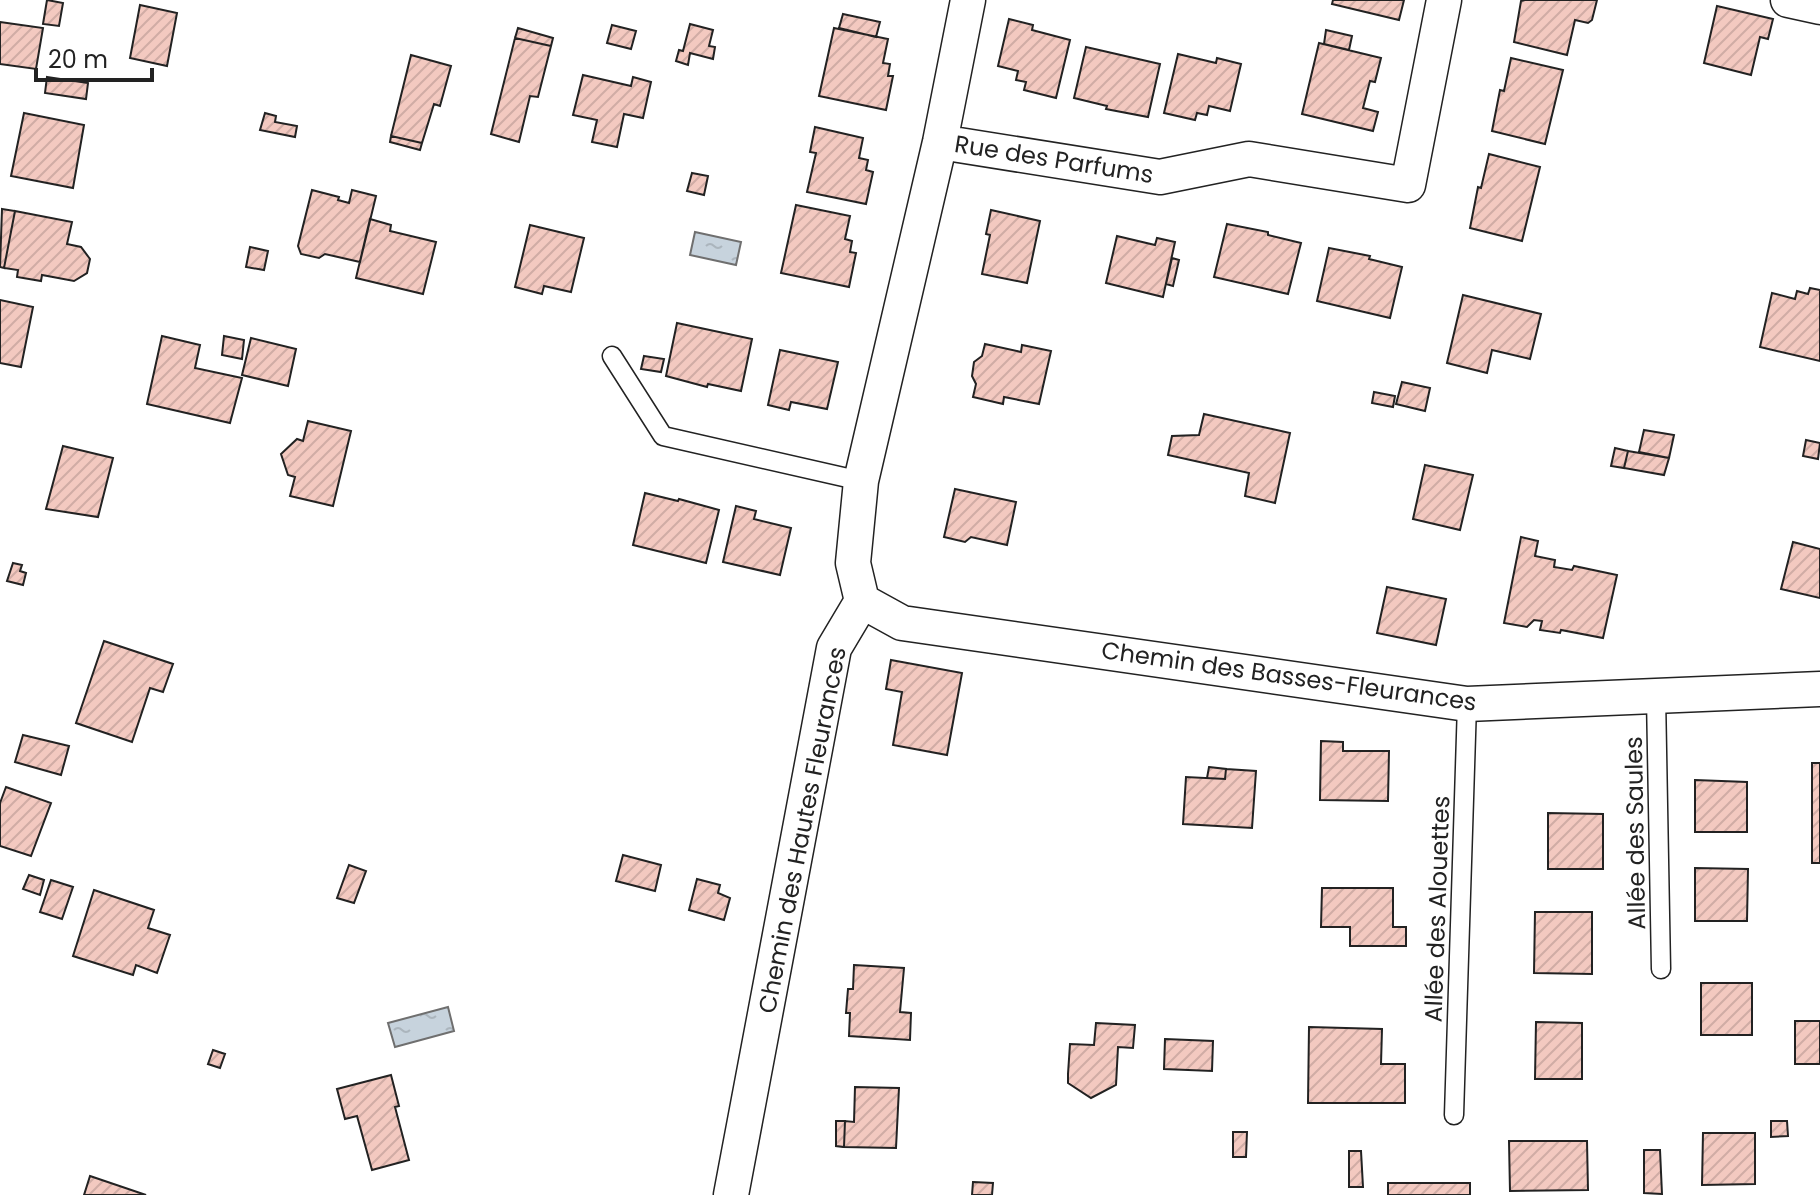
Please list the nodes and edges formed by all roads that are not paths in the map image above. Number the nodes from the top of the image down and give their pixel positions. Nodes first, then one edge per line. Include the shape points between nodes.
1 (968, 0) edge
2 (1444, 0) edge
3 (1788, 0) edge
4 (1820, 7) edge
5 (940, 142) junction
6 (612, 356) dead end
7 (861, 481) junction
8 (862, 601) junction
9 (1820, 689) edge
10 (1656, 696) junction
11 (1467, 704) junction
12 (1661, 969) dead end
13 (1454, 1115) dead end
14 (731, 1195) edge

1 - 5 street
2 - 5 street, Rue des Parfums via 1408,185 1249,159 1160,177
3 - 4 street
5 - 7 street
6 - 7 lane via 663,436
7 - 8 street via 853,563
8 - 11 street, Chemin des Basses-Fleurances via 902,623
8 - 14 street, Chemin des Hautes Fleurances via 834,648
9 - 10 street, Chemin des Basses-Fleurances
10 - 11 street, Chemin des Basses-Fleurances
10 - 12 lane, Allée des Saules
11 - 13 lane, Allée des Alouettes

